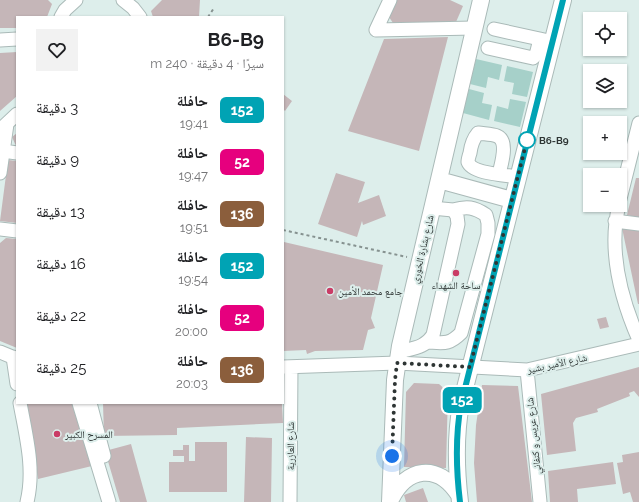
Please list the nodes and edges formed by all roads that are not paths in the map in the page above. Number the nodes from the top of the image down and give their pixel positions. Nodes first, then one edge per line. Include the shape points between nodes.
1 (390, 0) edge
2 (563, 0) edge
3 (477, 1) edge
4 (71, 2) edge
5 (62, 16) edge
6 (474, 28) junction
7 (494, 29) dead end
8 (0, 40) edge
9 (16, 40) edge
10 (546, 41) junction
11 (488, 48) dead end
12 (16, 115) edge
13 (639, 122) edge
14 (3, 127) edge
15 (3, 151) junction
16 (16, 153) edge
17 (627, 171) edge
18 (0, 173) edge
19 (499, 174) dead end
20 (518, 177) junction
21 (439, 180) junction
22 (512, 200) junction
23 (432, 208) junction
24 (453, 210) junction
25 (617, 212) edge
26 (615, 221) junction
27 (639, 224) edge
28 (0, 229) edge
29 (16, 231) edge
30 (639, 340) edge
31 (428, 342) junction
32 (639, 344) edge
33 (0, 352) edge
34 (15, 358) edge
35 (398, 358) junction
36 (287, 367) edge
37 (470, 367) junction
38 (527, 370) junction
39 (16, 371) edge
40 (20, 404) edge
41 (79, 404) edge
42 (90, 404) edge
43 (460, 498) edge
44 (27, 502) edge
45 (109, 502) edge
46 (116, 502) edge
47 (290, 502) edge
48 (390, 502) edge
49 (540, 502) edge

1 - 6 street via 376,30
2 - 10 main road
3 - 6 main road, شارع بشارة الخوري
4 - 5 street
6 - 21 main road, شارع بشارة الخوري
7 - 10 street
8 - 9 street
10 - 11 street via 533,58
10 - 20 main road
12 - 14 street
13 - 17 street
14 - 15 street
15 - 16 street
15 - 18 street
19 - 20 street
20 - 22 main road
21 - 22 main road
21 - 23 main road, شارع بشارة الخوري
22 - 37 main road
23 - 24 street
23 - 35 main road, شارع بشارة الخوري
24 - 31 street via 458,224 433,335
24 - 31 street via 472,208 486,215 488,234 461,333 454,340 445,343
25 - 26 street
26 - 27 street
26 - 30 street via 614,234 620,283
28 - 29 street
31 - 35 street
32 - 38 street, شارع الأمير بشير
33 - 34 street
34 - 39 street
35 - 36 street, شارع الأمير بشير
35 - 37 street, شارع الأمير بشير
35 - 48 main road, شارع بشارة الخوري
36 - 47 street, شارع العازرية
37 - 38 street, شارع الأمير بشير
37 - 43 main road via 457,431 456,460
38 - 49 street, شارع عريس و كنفاني
40 - 44 street via 30,468 30,492
41 - 45 street
42 - 46 street
43 - 48 main road via 454,486 441,476 420,474 403,481 395,490

